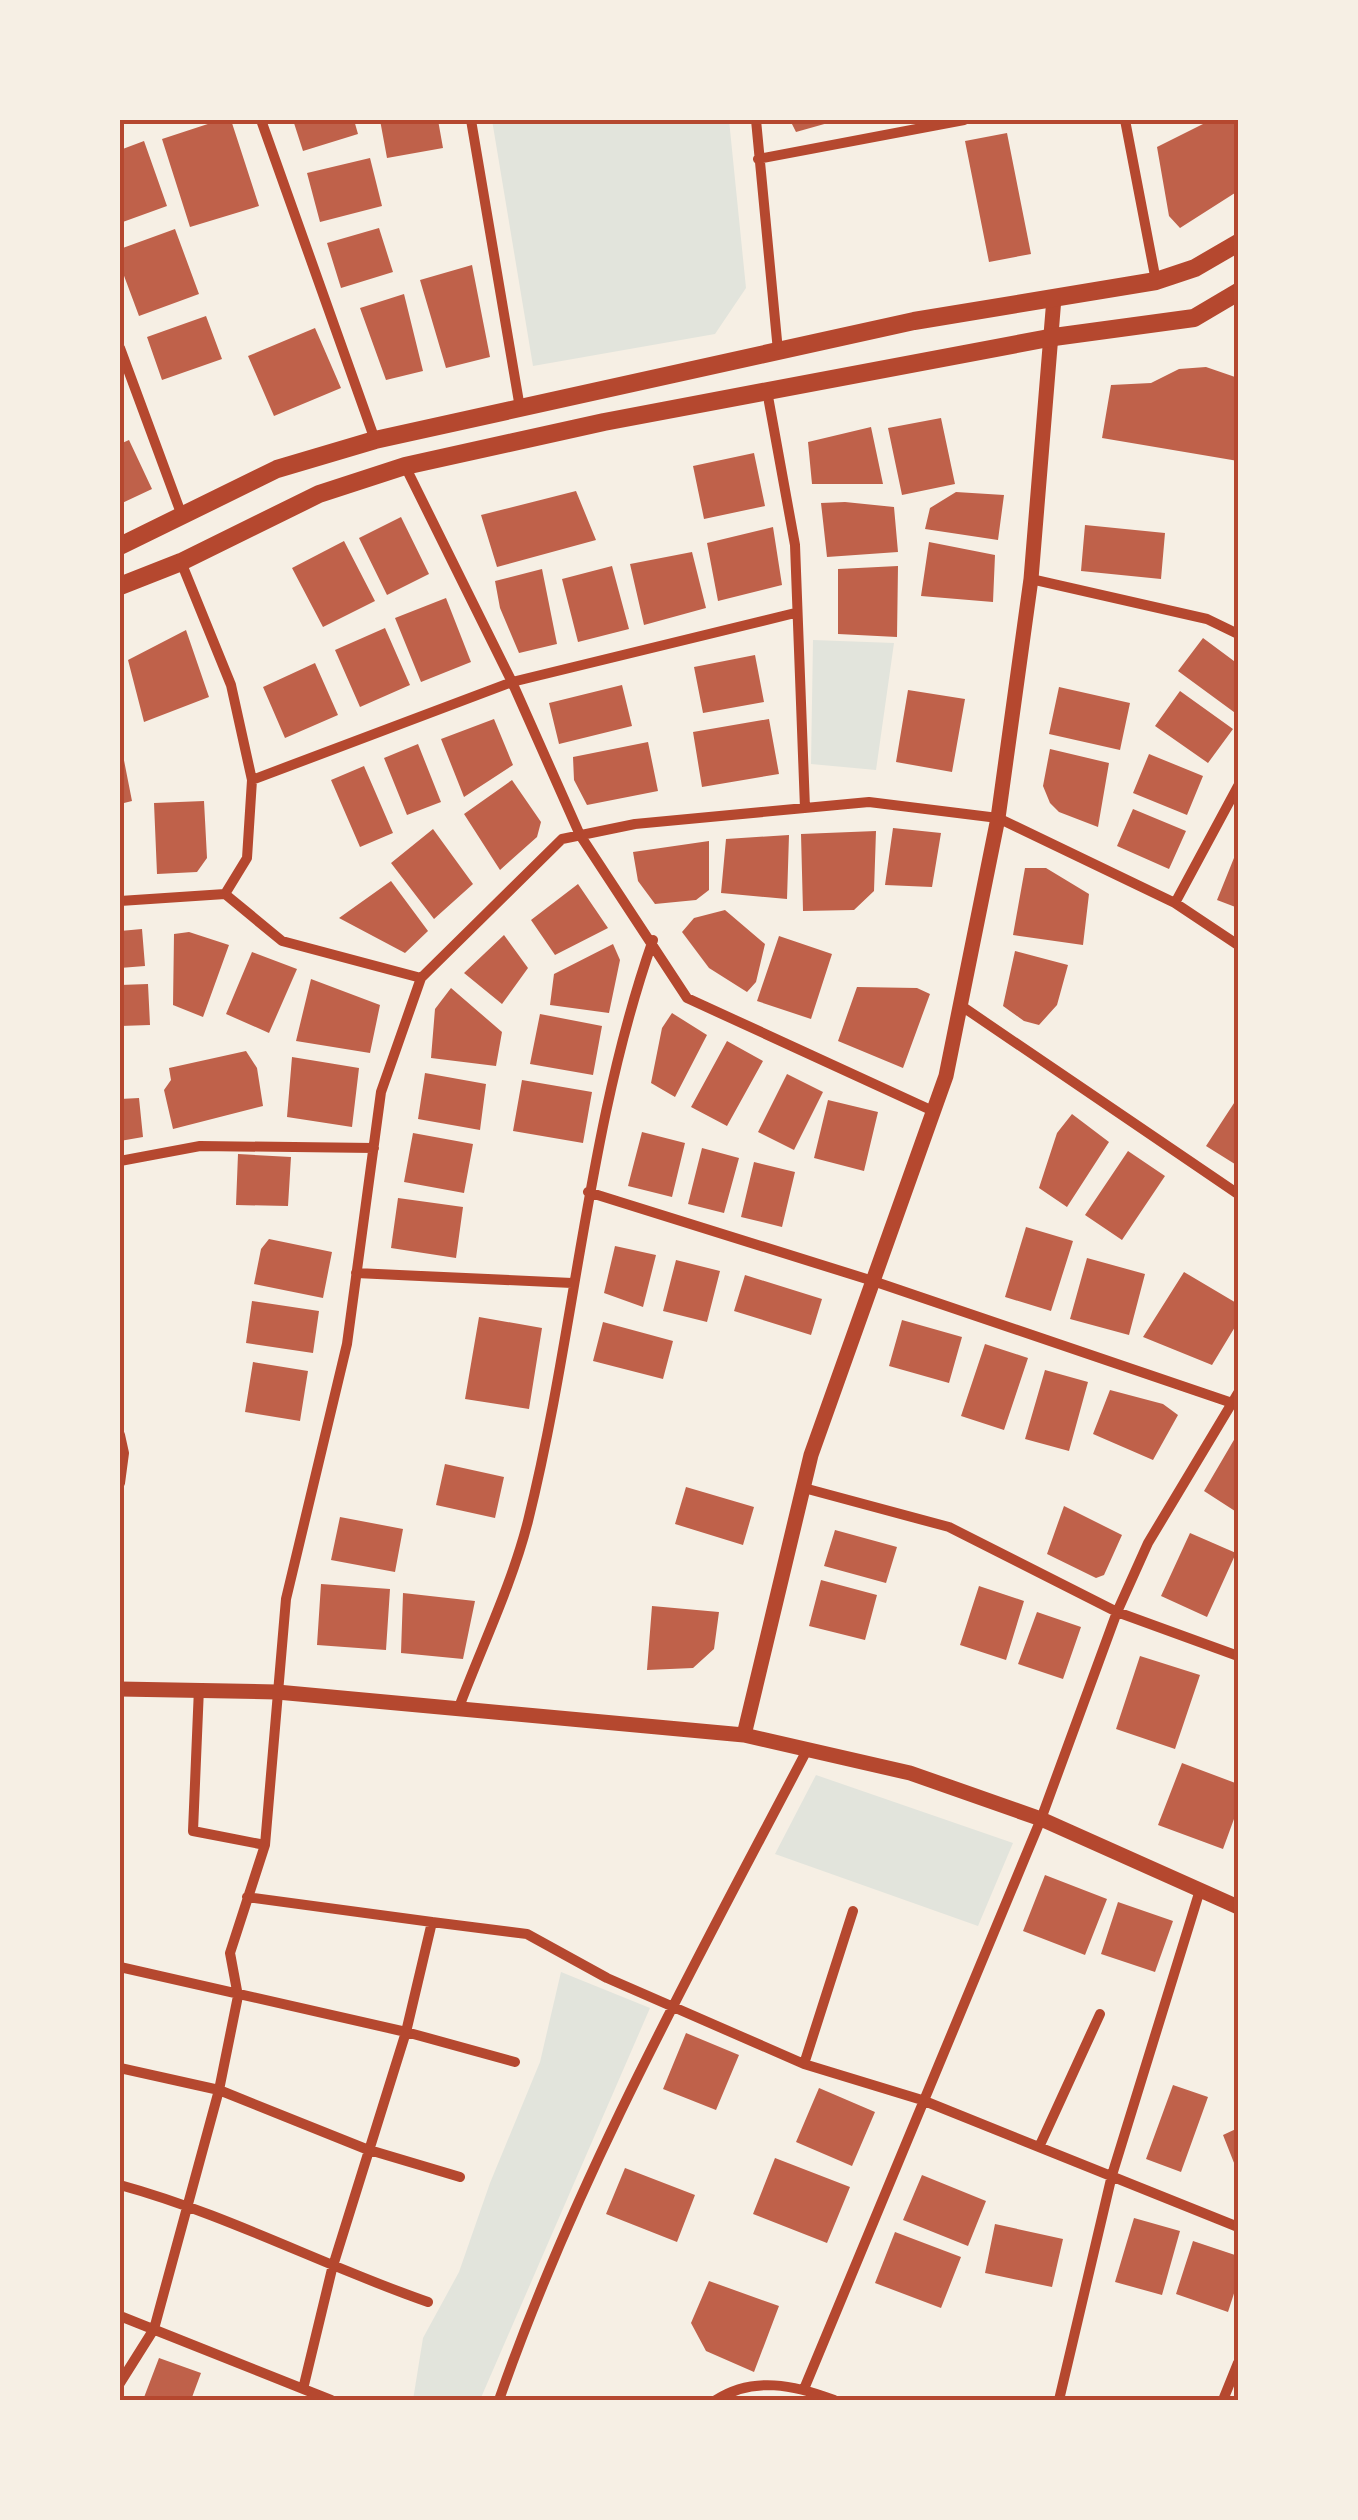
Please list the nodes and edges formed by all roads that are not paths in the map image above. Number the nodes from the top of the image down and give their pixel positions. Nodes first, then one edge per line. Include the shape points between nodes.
1 (261, 120) edge
2 (471, 120) edge
3 (756, 120) edge
4 (964, 120) edge
5 (1125, 120) edge
6 (758, 159) junction
7 (1238, 243) edge
8 (1156, 281) junction
9 (1238, 292) edge
10 (1054, 298) junction
11 (1054, 336) junction
12 (778, 351) junction
13 (121, 352) edge
14 (768, 392) junction
15 (520, 408) junction
16 (375, 440) junction
17 (405, 466) junction
18 (181, 513) junction
19 (120, 546) edge
20 (182, 562) junction
21 (1030, 580) junction
22 (120, 586) edge
23 (796, 613) junction
24 (1238, 634) edge
25 (512, 682) junction
26 (252, 780) junction
27 (1238, 786) edge
28 (805, 808) junction
29 (998, 818) junction
30 (580, 835) junction
31 (225, 894) junction
32 (120, 902) edge
33 (1175, 902) junction
34 (653, 940) junction
35 (1238, 945) edge
36 (421, 978) junction
37 (960, 1005) junction
38 (934, 1111) junction
39 (374, 1148) junction
40 (120, 1161) edge
41 (588, 1192) junction
42 (1238, 1194) edge
43 (356, 1273) junction
44 (873, 1280) junction
45 (572, 1283) junction
46 (1236, 1400) edge
47 (120, 1435) edge
48 (120, 1483) edge
49 (804, 1488) junction
50 (1117, 1612) junction
51 (1238, 1656) edge
52 (199, 1688) junction
53 (120, 1689) edge
54 (277, 1692) junction
55 (460, 1707) junction
56 (744, 1735) junction
57 (807, 1750) junction
58 (1041, 1819) junction
59 (265, 1845) junction
60 (1200, 1890) junction
61 (247, 1896) junction
62 (1238, 1907) edge
63 (853, 1911) dead end
64 (432, 1922) junction
65 (120, 1967) edge
66 (238, 1996) junction
67 (674, 2004) junction
68 (1100, 2014) dead end
69 (406, 2032) junction
70 (516, 2062) dead end
71 (804, 2064) junction
72 (120, 2068) edge
73 (219, 2090) junction
74 (922, 2100) junction
75 (1040, 2144) junction
76 (366, 2149) junction
77 (1112, 2175) junction
78 (460, 2177) dead end
79 (120, 2185) edge
80 (190, 2204) junction
81 (1238, 2227) edge
82 (332, 2269) junction
83 (428, 2302) dead end
84 (120, 2316) edge
85 (154, 2329) junction
86 (1238, 2364) edge
87 (120, 2383) edge
88 (304, 2389) junction
89 (804, 2389) junction
90 (325, 2399) edge
91 (499, 2400) edge
92 (716, 2400) edge
93 (834, 2400) edge
94 (1059, 2400) edge
95 (1222, 2400) edge

1 - 16 street
2 - 15 street
3 - 6 street
4 - 6 street
5 - 8 street
6 - 12 street
7 - 8 main road
8 - 10 main road
9 - 11 main road via 1194,318
10 - 11 street
10 - 12 main road
11 - 14 main road
11 - 21 street
12 - 15 main road
13 - 18 street
14 - 17 main road
14 - 23 street via 795,546
15 - 16 main road
16 - 18 main road via 277,469
17 - 20 main road via 319,494
17 - 25 street
18 - 19 main road
20 - 22 main road
20 - 26 street via 231,686
21 - 24 street via 1207,618
21 - 29 street
23 - 25 street
23 - 28 street
25 - 26 street
25 - 30 street
26 - 31 street via 247,858
27 - 33 street
28 - 29 street via 868,802
28 - 30 street
29 - 33 street
29 - 37 street
30 - 34 street
30 - 36 street via 562,839
31 - 32 street
31 - 36 street via 282,941
33 - 35 street
34 - 38 street via 688,998
34 - 41 street via 627,1012
36 - 39 street via 381,1092
37 - 38 street
37 - 42 street
38 - 44 street
39 - 40 street via 200,1146
39 - 43 street
41 - 44 street
41 - 45 street
43 - 45 street
43 - 54 street via 347,1344 286,1599
44 - 46 street
44 - 49 street
45 - 55 street via 527,1523
46 - 50 street via 1148,1542
47 - 48 street
49 - 50 street via 949,1527
49 - 56 street
50 - 51 street
50 - 58 street
52 - 53 street
52 - 54 street
52 - 59 street via 193,1831
54 - 55 street
54 - 59 street
55 - 56 street
56 - 57 street
57 - 58 street via 910,1773
57 - 67 street
58 - 60 street
58 - 74 street
59 - 61 street
60 - 62 street
60 - 77 street
61 - 64 street
61 - 66 street via 230,1953
63 - 71 street
64 - 67 street via 527,1934
64 - 69 street
65 - 66 street
66 - 69 street
66 - 73 street
67 - 71 street
67 - 91 street via 528,2317
68 - 75 street
69 - 70 street
69 - 76 street
71 - 74 street
72 - 73 street
73 - 76 street
73 - 80 street
74 - 75 street
74 - 89 street
75 - 77 street
76 - 78 street
76 - 82 street
77 - 81 street
77 - 94 street
79 - 80 street
80 - 82 street
80 - 85 street
82 - 83 street
82 - 88 street
84 - 85 street
85 - 87 street
85 - 88 street
86 - 95 street
88 - 90 street
89 - 92 street via 760,2384
89 - 93 street

